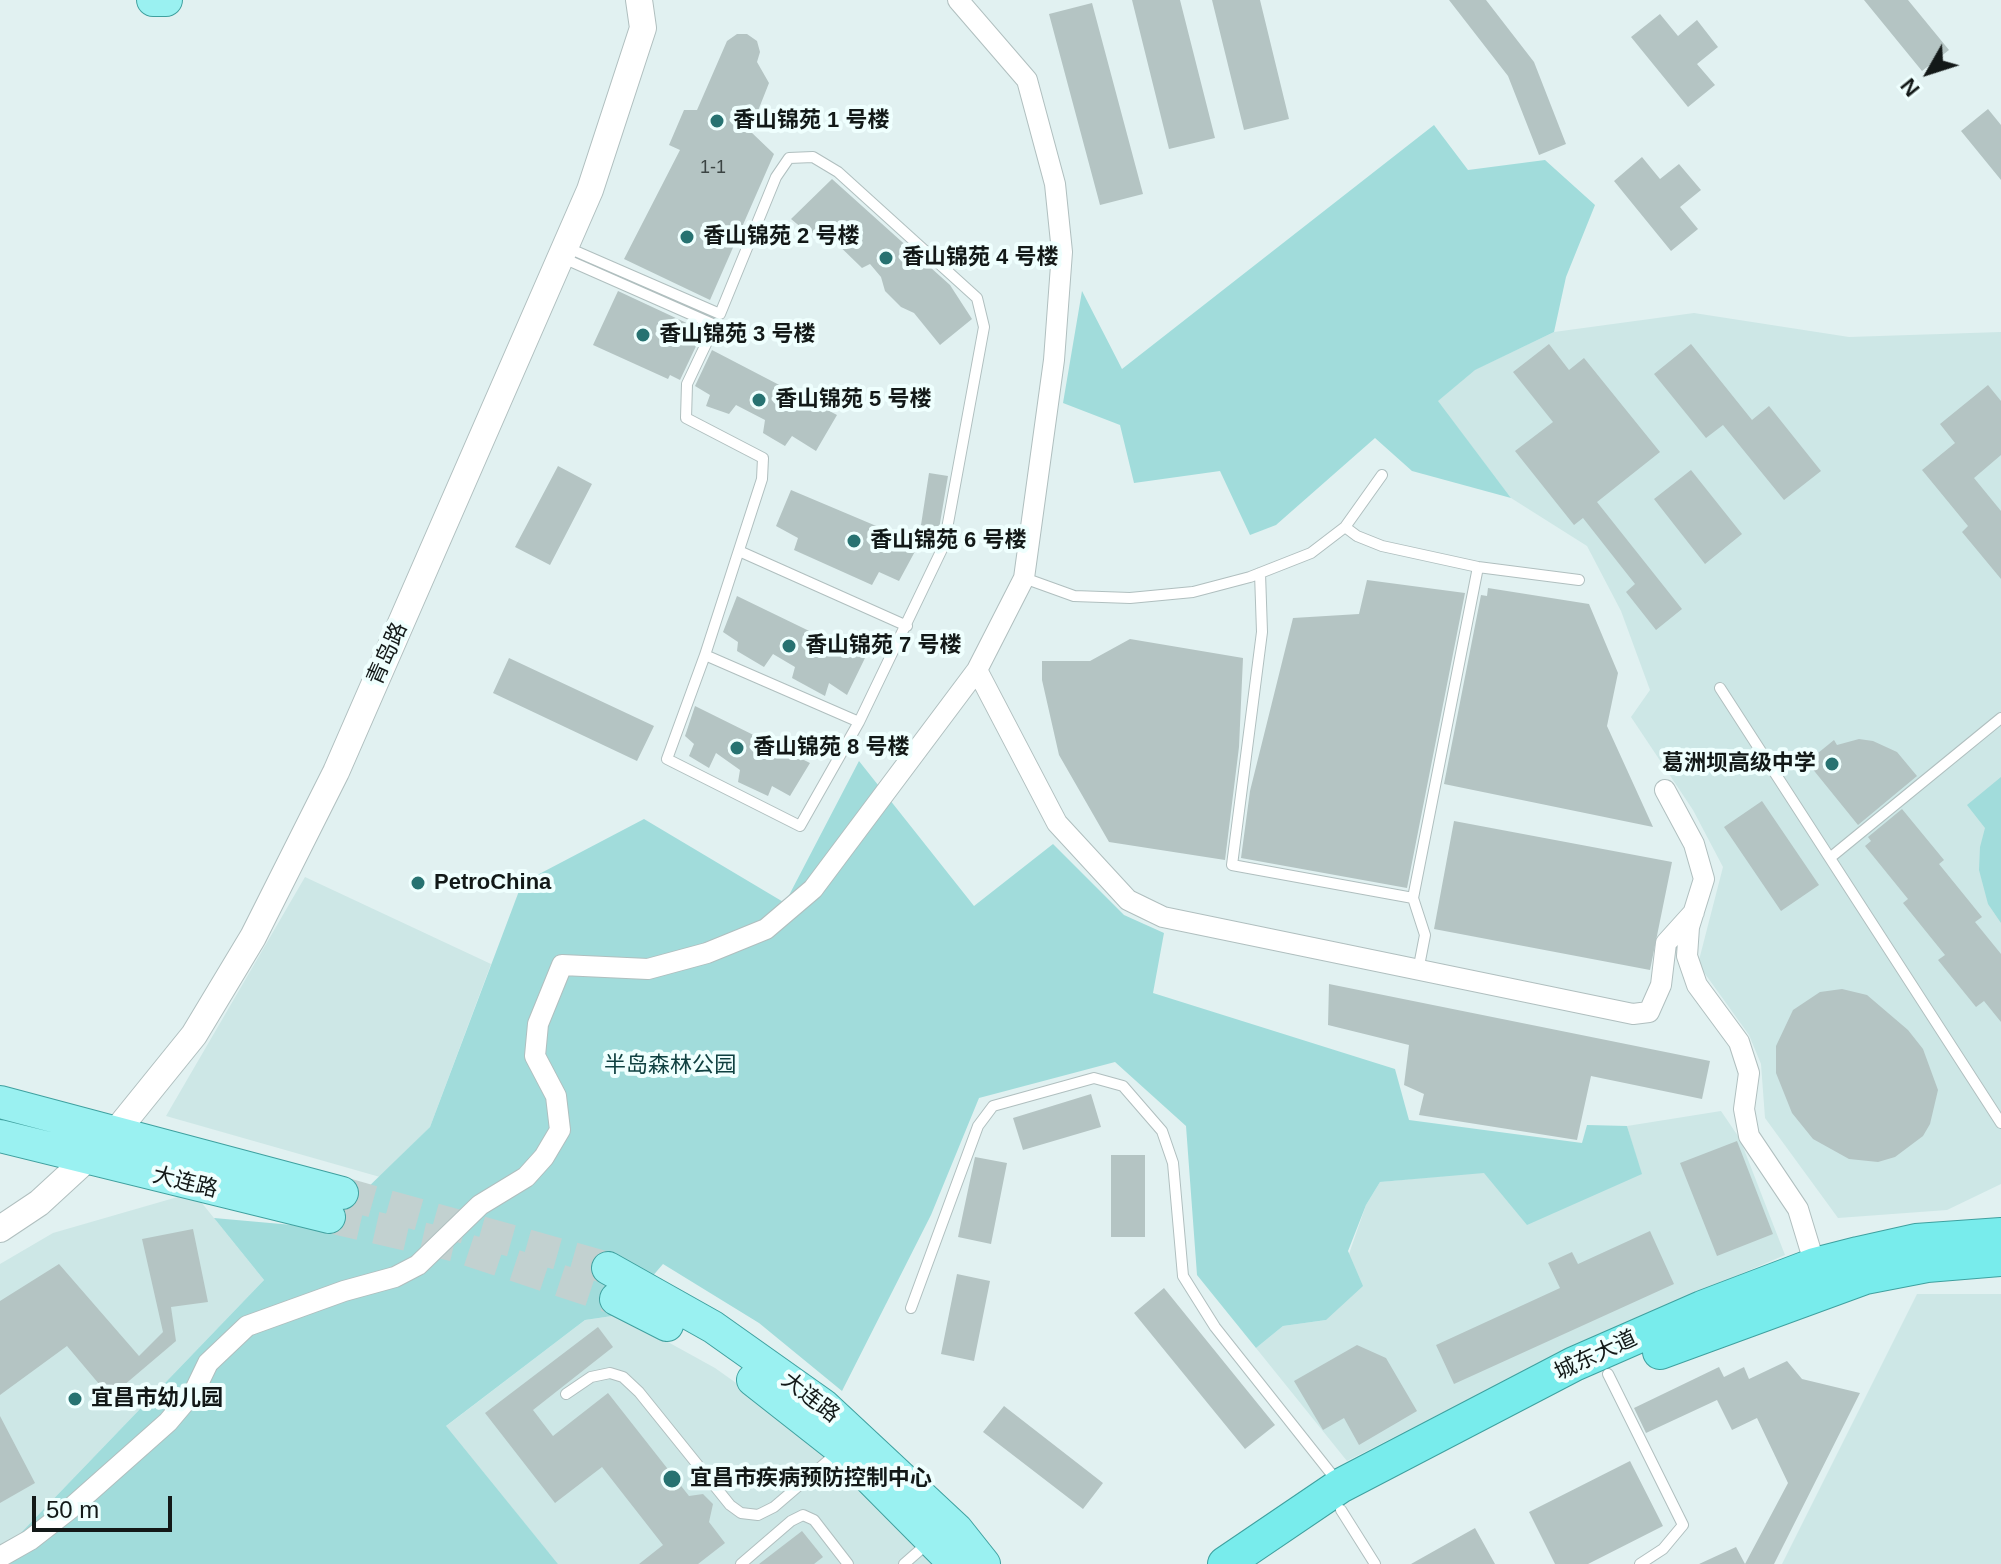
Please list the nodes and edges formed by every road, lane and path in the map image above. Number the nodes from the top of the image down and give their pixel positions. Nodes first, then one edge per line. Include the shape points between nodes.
1 (153, 0) edge
2 (166, 0) edge
3 (639, 0) edge
4 (958, 0) edge
5 (563, 252) junction
6 (720, 314) junction
7 (715, 325) junction
8 (1382, 475) dead end
9 (1345, 527) junction
10 (739, 551) junction
11 (1478, 567) junction
12 (1260, 573) junction
13 (1024, 578) junction
14 (1579, 580) dead end
15 (907, 626) junction
16 (705, 655) junction
17 (977, 670) junction
18 (1720, 688) dead end
19 (2001, 718) edge
20 (859, 722) junction
21 (1665, 790) dead end
22 (1831, 857) junction
23 (1413, 898) junction
24 (1694, 912) junction
25 (1418, 971) junction
26 (0, 1102) edge
27 (2001, 1123) edge
28 (114, 1134) junction
29 (0, 1136) edge
30 (89, 1159) junction
31 (0, 1229) edge
32 (2001, 1235) edge
33 (2001, 1259) edge
34 (1815, 1265) junction
35 (608, 1268) tunnel mouth
36 (616, 1299) tunnel mouth
37 (911, 1308) dead end
38 (1608, 1374) junction
39 (566, 1394) dead end
40 (849, 1443) junction
41 (1341, 1498) junction
42 (942, 1531) junction
43 (0, 1557) edge
44 (741, 1564) edge
45 (848, 1564) edge
46 (904, 1564) edge
47 (955, 1564) edge
48 (984, 1564) edge
49 (1225, 1564) edge
50 (1257, 1564) edge
51 (1375, 1564) edge
52 (1640, 1564) edge

1 - 2 main road
3 - 5 street, 青岛路 via 643,28 590,190
4 - 13 street via 1027,80 1056,198 1062,252 1054,360
5 - 6 lane
5 - 7 lane
5 - 28 street, 青岛路 via 309,827 253,937 194,1035
6 - 7 lane
6 - 15 lane via 776,177 789,158 813,157 838,172 977,298 984,327 957,491 944,545
7 - 10 lane via 687,384 686,418 763,458 762,479
8 - 9 lane
9 - 11 lane via 1382,546
9 - 12 lane via 1311,553
10 - 15 lane
10 - 16 lane
11 - 14 lane
11 - 23 lane
12 - 13 lane via 1193,592 1130,598 1074,596
12 - 23 lane via 1262,632 1232,865
13 - 17 street
15 - 20 lane
16 - 20 lane
16 - 20 lane via 667,759 800,826
17 - 25 street via 1057,823 1128,900 1163,917
17 - 43 street via 813,889 766,929 648,969 562,965 538,1024 535,1056 556,1096 560,1130 526,1177 480,1205 418,1265 247,1326 208,1363 195,1390 168,1422 71,1508
18 - 22 lane
19 - 22 lane
21 - 24 street via 1694,844 1704,879
22 - 27 lane
23 - 25 lane via 1425,935
24 - 25 street via 1666,943 1661,985 1649,1012 1633,1014
24 - 34 street via 1687,956 1697,985 1739,1042 1749,1073 1744,1109 1749,1136 1798,1209
26 - 28 main road, 大连路
28 - 30 street, 青岛路
28 - 30 main road, 大连路 via 336,1205
29 - 30 main road, 大连路
30 - 31 street, 青岛路
32 - 34 highway, 城东大道 via 1916,1241
33 - 38 highway, 城东大道 via 1865,1277 1710,1331
34 - 41 highway, 城东大道 via 1574,1364
35 - 40 main road, 大连路 via 713,1327 823,1405
36 - 40 main road, 大连路 via 678,1330
37 - 41 lane via 978,1126 993,1106 1094,1078 1123,1086 1162,1131 1173,1163 1183,1276
38 - 41 highway, 城东大道
38 - 52 lane via 1683,1525 1663,1549
39 - 40 lane via 591,1377 623,1377 741,1513 758,1515 774,1507
40 - 42 main road, 大连路
41 - 49 highway, 城东大道
41 - 50 highway, 城东大道
41 - 51 lane
42 - 46 lane
42 - 47 main road, 大连路
42 - 48 main road, 大连路
44 - 45 lane via 803,1515 814,1520

